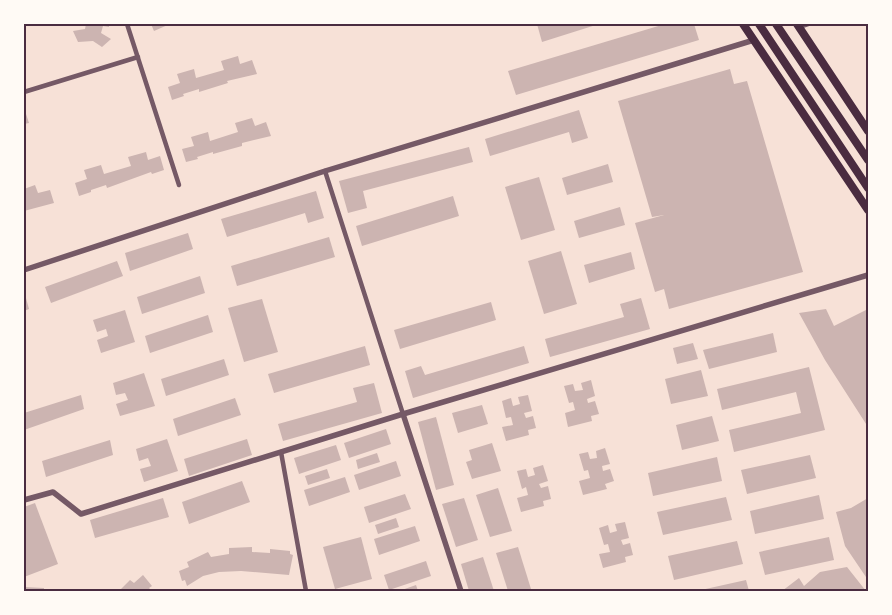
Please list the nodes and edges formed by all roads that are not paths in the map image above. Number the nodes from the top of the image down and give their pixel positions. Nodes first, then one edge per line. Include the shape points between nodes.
1 (127, 24) edge
2 (743, 24) edge
3 (758, 24) edge
4 (776, 24) edge
5 (808, 24) edge
6 (798, 25) edge
7 (754, 40) junction
8 (138, 57) junction
9 (24, 92) edge
10 (868, 131) edge
11 (868, 160) edge
12 (325, 171) junction
13 (179, 184) dead end
14 (868, 188) edge
15 (868, 210) edge
16 (24, 270) edge
17 (868, 275) edge
18 (403, 414) junction
19 (280, 452) junction
20 (24, 500) edge
21 (306, 591) edge
22 (461, 591) edge

1 - 8 street
2 - 7 main road
3 - 14 main road
4 - 11 main road
5 - 6 street
6 - 10 main road
7 - 12 street
7 - 15 main road
8 - 9 street
8 - 13 street
12 - 16 street
12 - 18 street
17 - 18 street
18 - 19 street
18 - 22 street
19 - 20 street via 81,514 53,492
19 - 21 street

